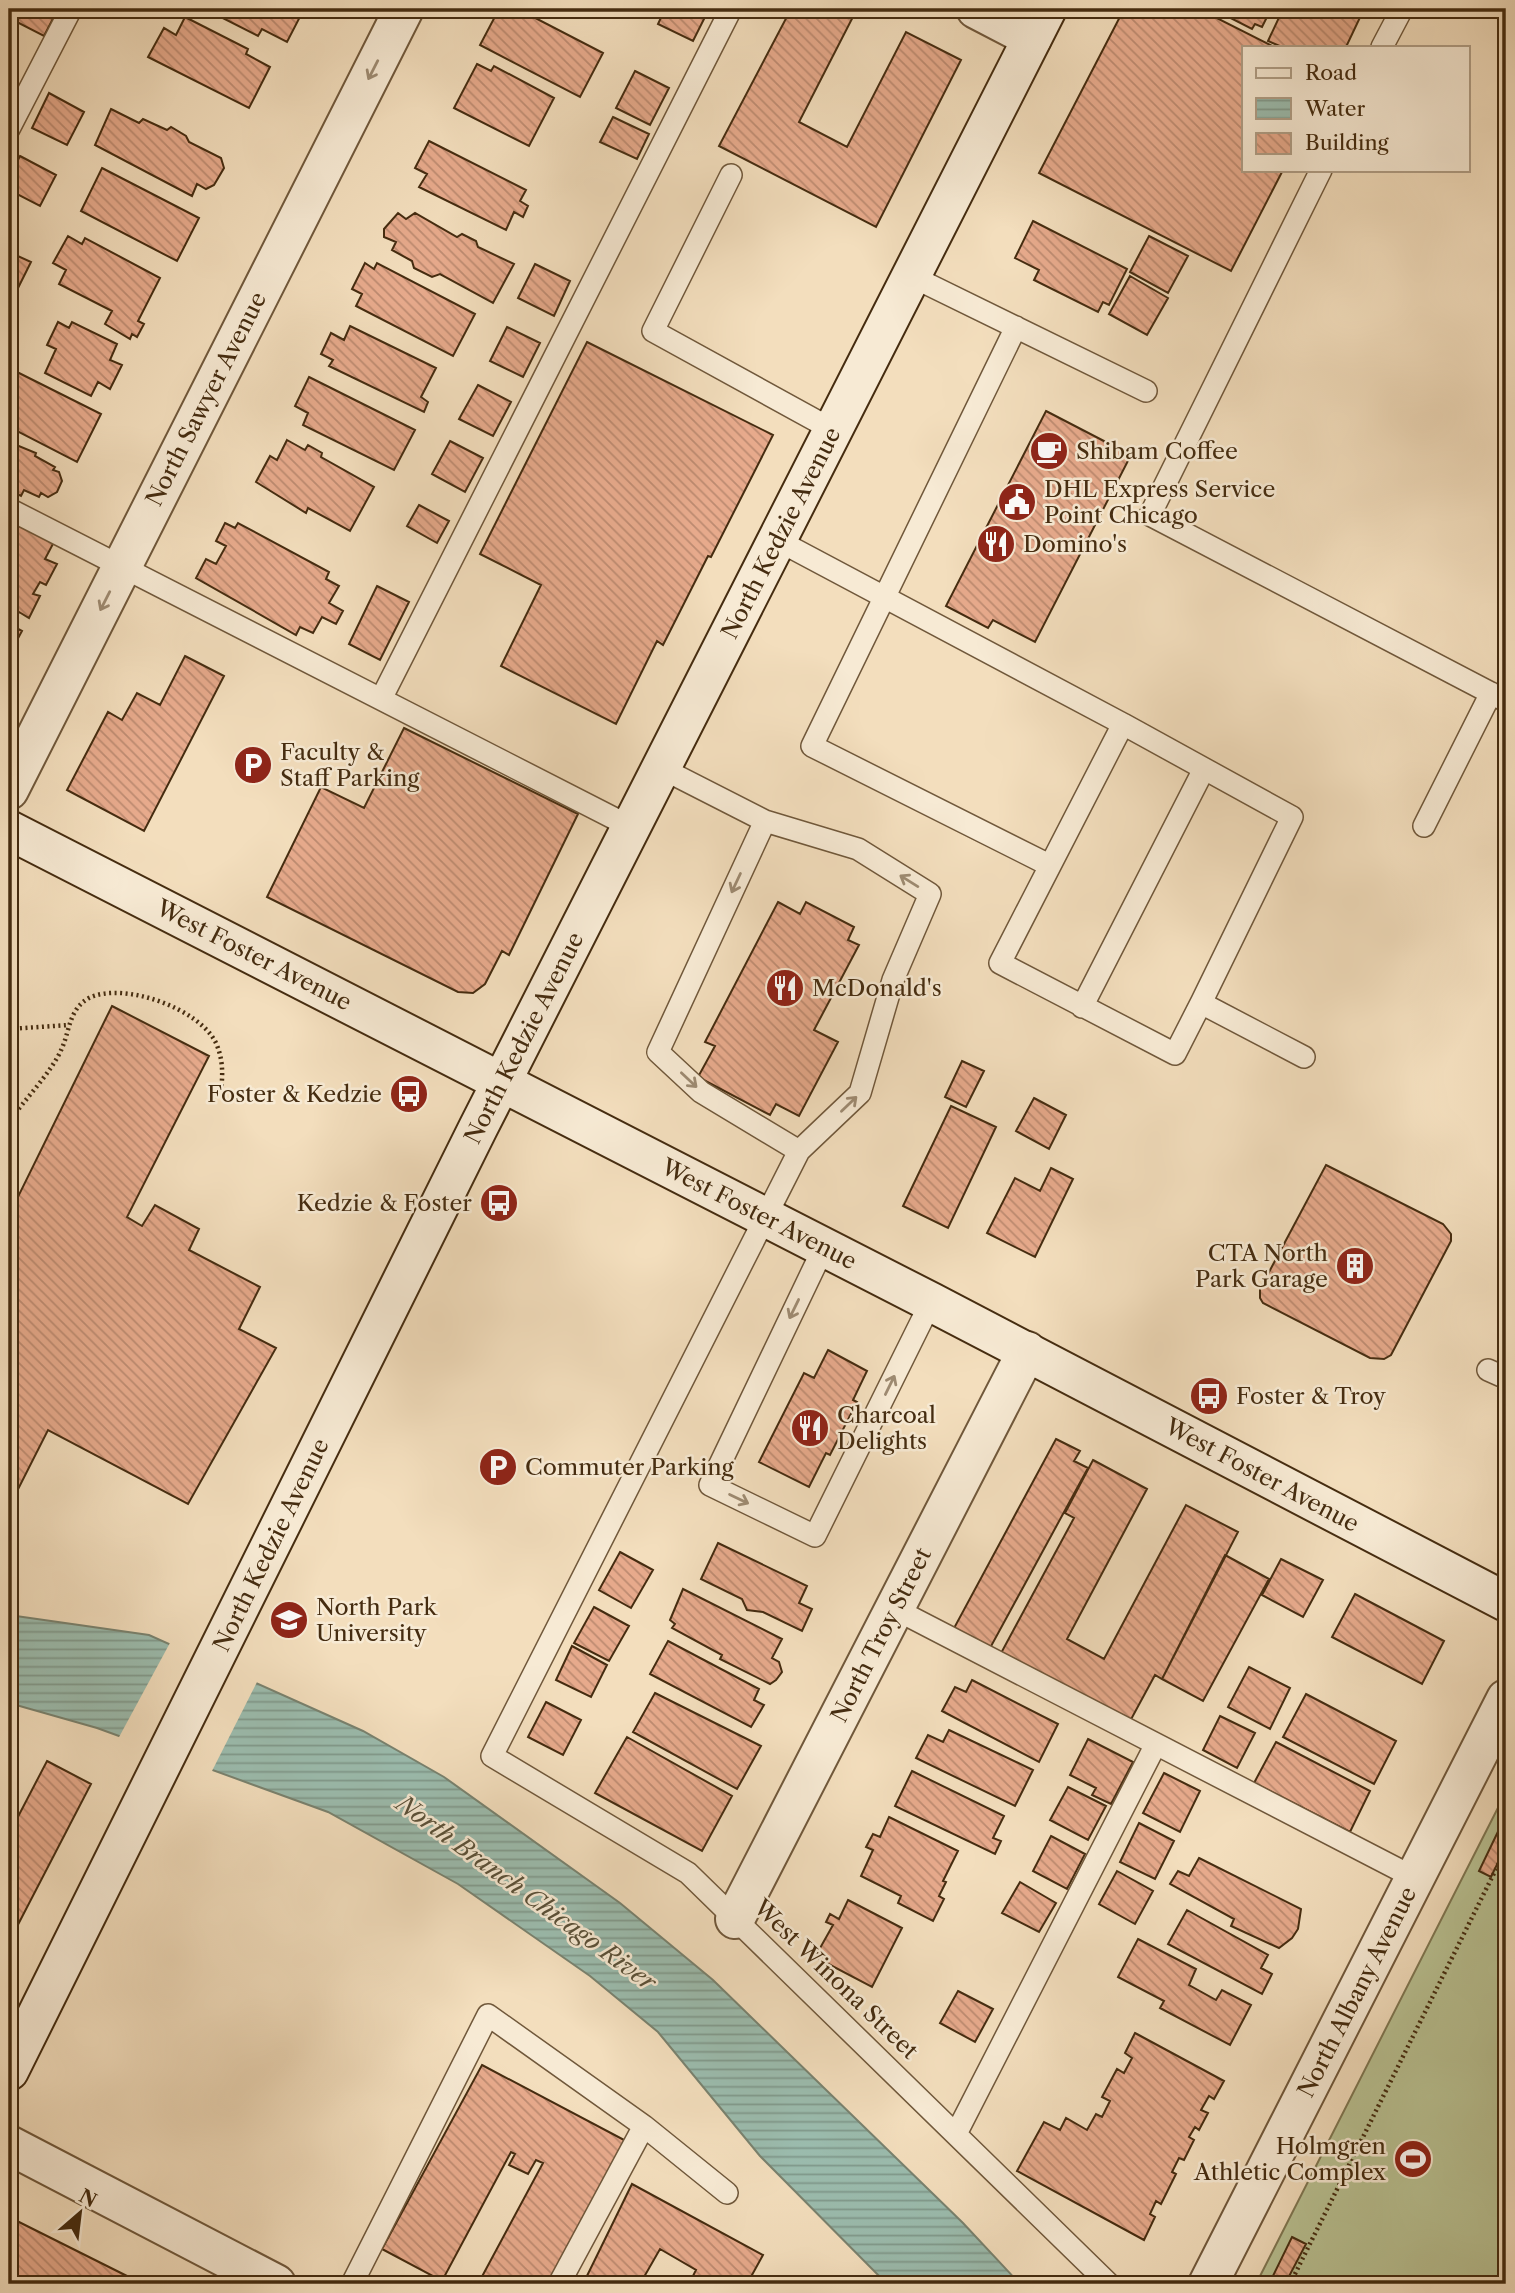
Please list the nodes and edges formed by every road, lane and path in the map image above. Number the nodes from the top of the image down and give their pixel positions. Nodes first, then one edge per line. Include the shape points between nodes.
1 (71, 9) edge
2 (404, 9) edge
3 (731, 9) edge
4 (976, 9) edge
5 (1402, 9) edge
6 (1040, 23) edge
7 (1383, 46) edge
8 (9, 129) edge
9 (1320, 172) edge
10 (731, 175) dead end
11 (911, 276) junction
12 (1016, 327) junction
13 (1146, 391) dead end
14 (833, 430) junction
15 (9, 509) edge
16 (777, 540) junction
17 (122, 567) junction
18 (886, 597) junction
19 (1498, 697) edge
20 (381, 699) junction
21 (1123, 724) junction
22 (662, 768) junction
23 (1204, 769) junction
24 (9, 790) edge
25 (765, 821) junction
26 (1424, 826) dead end
27 (631, 827) junction
28 (9, 830) edge
29 (1049, 865) junction
30 (1201, 1003) junction
31 (1082, 1007) junction
32 (68, 1025) junction
33 (9, 1029) edge
34 (1304, 1057) dead end
35 (502, 1082) junction
36 (221, 1090) dead end
37 (9, 1122) edge
38 (799, 1151) junction
39 (767, 1217) junction
40 (824, 1247) junction
41 (931, 1302) junction
42 (1027, 1351) junction
43 (1506, 1602) edge
44 (895, 1609) junction
45 (1506, 1699) edge
46 (1156, 1744) junction
47 (1506, 1849) edge
48 (1415, 1878) junction
49 (735, 1919) junction
50 (9, 2071) edge
51 (644, 2126) junction
52 (957, 2132) junction
53 (9, 2145) edge
54 (727, 2193) dead end
55 (233, 2274) edge
56 (276, 2284) edge
57 (352, 2284) edge
58 (559, 2284) edge
59 (1109, 2284) edge
60 (1208, 2284) edge
61 (1290, 2284) edge

1 - 8 lane
2 -> 17 main road, North Sawyer Avenue
3 - 20 lane
4 - 6 main road
5 - 7 lane
6 - 11 main road, North Kedzie Avenue
9 - 19 lane via 1150,514
10 - 14 lane via 653,331
11 - 12 lane
11 - 14 main road, North Kedzie Avenue
12 - 13 lane
12 - 18 lane
14 - 16 main road, North Kedzie Avenue
15 - 17 lane
16 - 18 lane
16 - 22 main road, North Kedzie Avenue
17 - 20 lane
17 -> 24 main road, North Sawyer Avenue
18 - 21 lane
18 - 29 lane via 812,746
19 - 26 lane
20 - 27 lane
21 - 23 lane
21 - 29 lane
22 - 25 lane
22 - 27 main road, North Kedzie Avenue
23 - 30 lane via 1292,817
23 - 31 lane
25 -> 38 lane via 658,1052 701,1092
38 -> 25 lane via 860,1093 893,980 930,894 858,849
27 - 35 main road, North Kedzie Avenue
28 - 35 main road, West Foster Avenue
29 - 31 lane via 1000,963
30 - 31 lane via 1175,1054
30 - 34 lane
32 - 33 path
32 - 36 path via 89,998 116,992 172,1006 202,1025 216,1042 224,1070
32 - 37 path via 62,1049
35 - 39 main road, West Foster Avenue
35 - 50 main road, North Kedzie Avenue
38 - 39 lane
39 - 40 main road, West Foster Avenue
39 - 49 lane, West Winona Street via 492,1756 688,1873
40 - 41 main road, West Foster Avenue
40 -> 41 lane via 710,1485 815,1536
41 - 42 main road, West Foster Avenue
42 - 43 main road, West Foster Avenue
42 - 44 main road, North Troy Street
44 - 46 lane
44 - 49 main road, North Troy Street
45 - 48 main road, North Albany Avenue
46 - 48 lane
46 - 52 lane
47 - 61 path
48 - 60 main road, North Albany Avenue
49 - 52 lane, West Winona Street
51 - 54 lane
51 - 57 lane via 488,2015
51 - 58 lane
52 - 59 lane, West Winona Street
53 - 55 main road
55 - 56 main road

